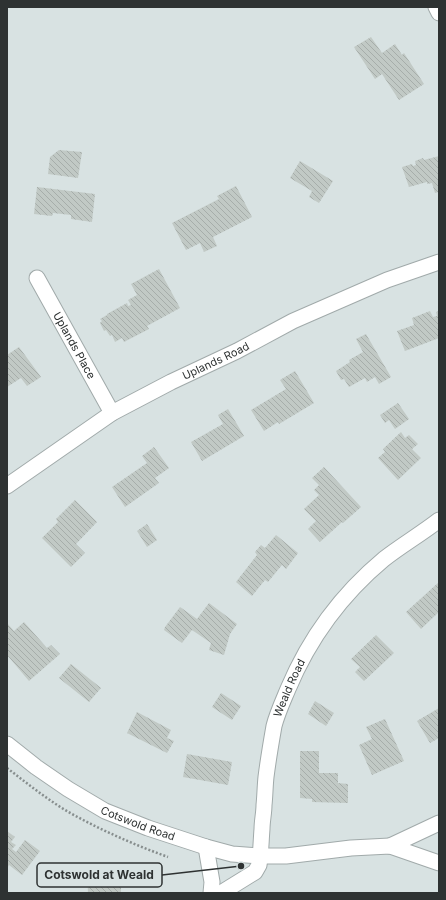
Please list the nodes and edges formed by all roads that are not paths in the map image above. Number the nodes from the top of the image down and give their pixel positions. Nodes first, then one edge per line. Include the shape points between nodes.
1 (436, 7) edge
2 (439, 13) edge
3 (439, 262) edge
4 (37, 278) dead end
5 (112, 413) junction
6 (7, 486) edge
7 (439, 520) edge
8 (7, 744) edge
9 (439, 823) edge
10 (390, 846) junction
11 (206, 847) junction
12 (260, 856) junction
13 (439, 863) edge
14 (211, 893) edge
15 (221, 893) edge

1 - 2 street
3 - 5 street, Uplands Road via 387,280 293,321
4 - 5 street, Uplands Place
5 - 6 street, Uplands Road
7 - 12 street, Weald Road via 385,558 366,575 333,612 305,653 293,676 275,726 266,778
8 - 11 street, Cotswold Road via 68,790 105,811
9 - 10 street
10 - 12 street, Cotswold Road
10 - 13 street
11 - 12 street, Cotswold Road via 232,854
11 - 14 street via 212,882
12 - 15 street, Weald Road via 255,872

